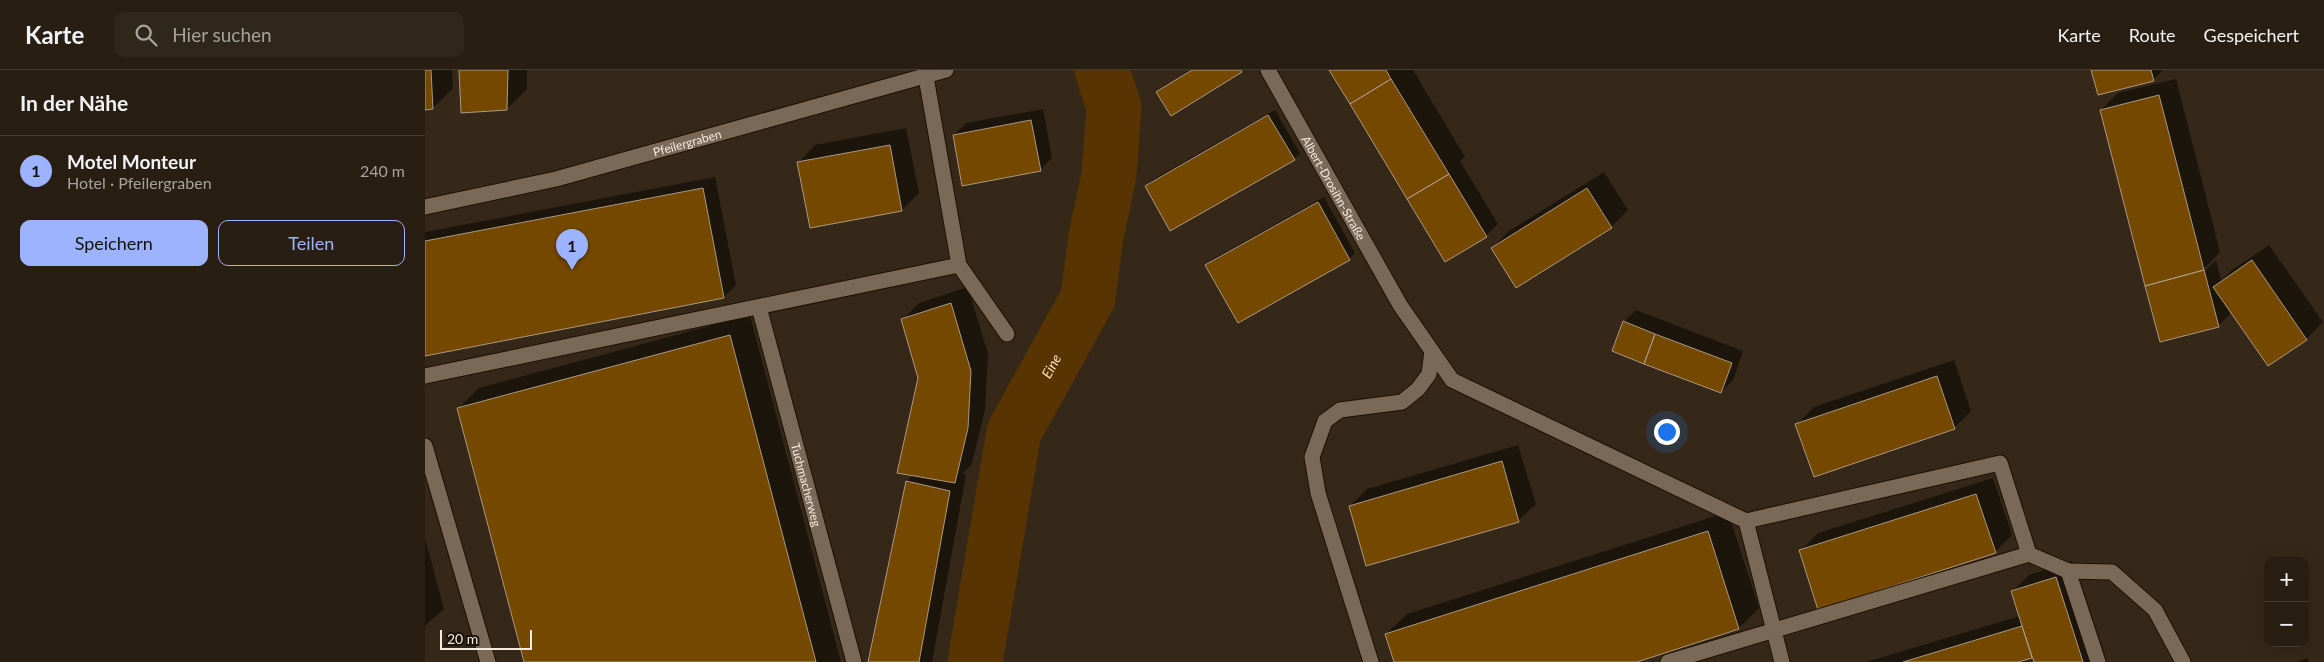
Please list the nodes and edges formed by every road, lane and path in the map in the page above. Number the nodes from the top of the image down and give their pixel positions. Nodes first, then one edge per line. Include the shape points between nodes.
1 (947, 70) edge
2 (1269, 70) edge
3 (926, 77) junction
4 (425, 207) edge
5 (959, 265) junction
6 (759, 307) junction
7 (1007, 334) dead end
8 (1432, 351) junction
9 (425, 376) edge
10 (425, 446) edge
11 (1746, 521) junction
12 (2029, 554) junction
13 (2068, 571) junction
14 (1774, 630) junction
15 (488, 662) edge
16 (854, 662) edge
17 (1371, 662) edge
18 (1668, 662) edge
19 (1782, 662) edge
20 (2098, 662) edge
21 (2183, 662) edge

1 - 3 street, Pfeilergraben
2 - 8 street, Albert-Drosihn-Straße via 1400,305
3 - 4 street, Pfeilergraben via 556,179
3 - 5 street
5 - 6 street
5 - 7 street
6 - 9 street
6 - 16 street, Tuchmacherweg
8 - 11 street, Albert-Drosihn-Straße via 1452,380
8 - 17 street via 1429,374 1418,389 1402,402 1340,410 1325,421 1312,457 1318,494
10 - 15 street
11 - 12 street via 2000,462
11 - 14 street
12 - 13 street
12 - 14 street
13 - 20 street
13 - 21 street via 2112,572 2155,610
14 - 18 street
14 - 19 street

